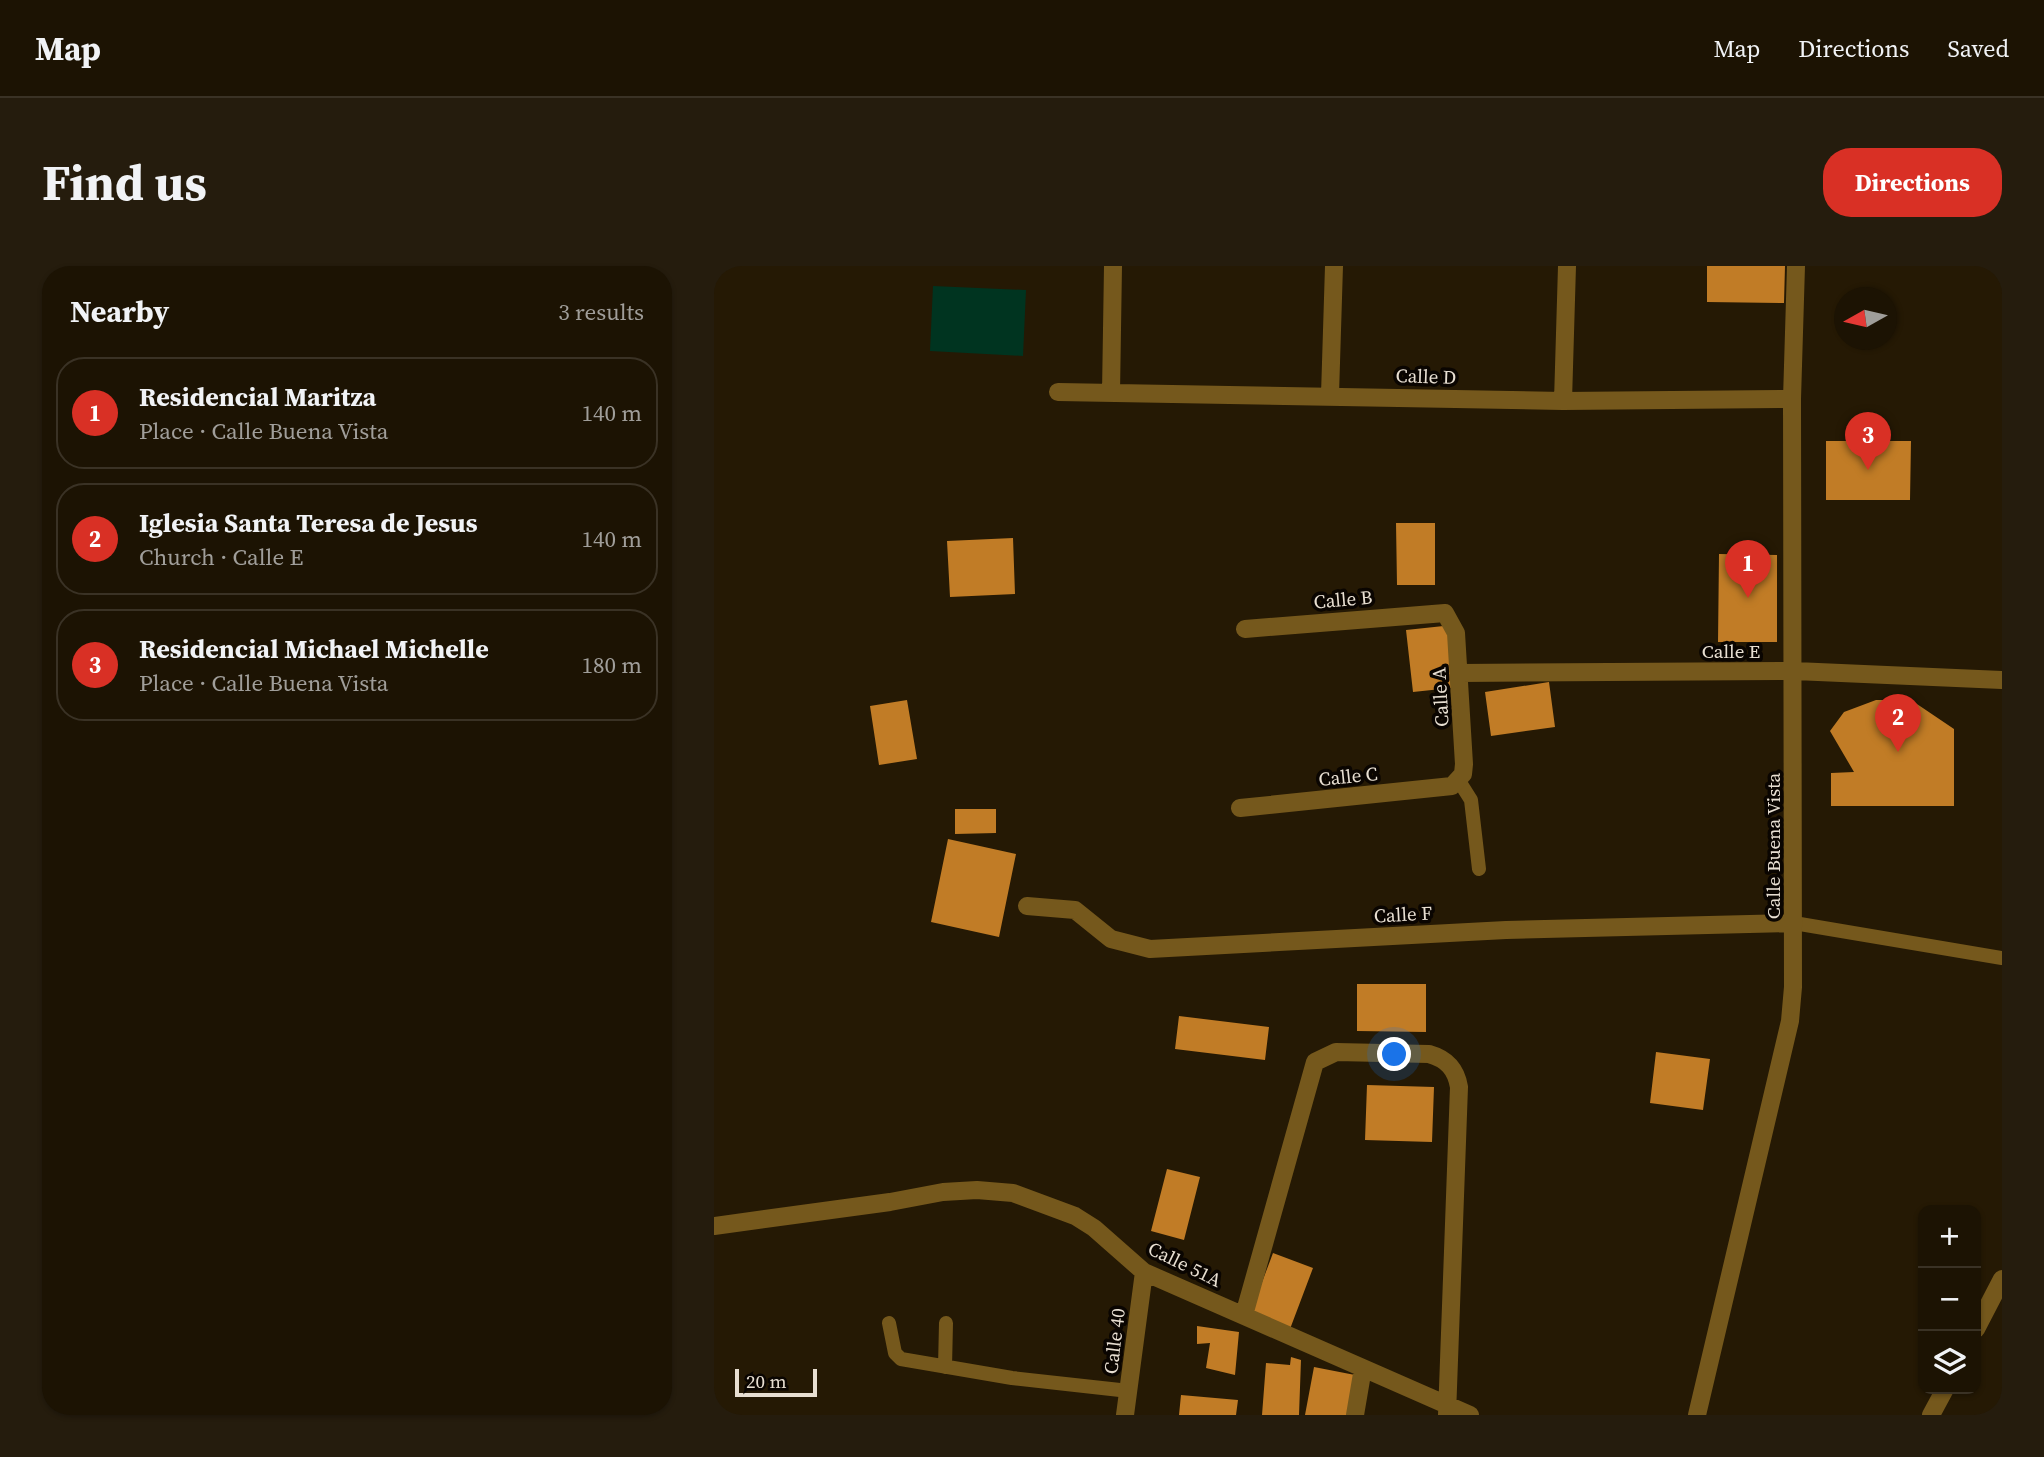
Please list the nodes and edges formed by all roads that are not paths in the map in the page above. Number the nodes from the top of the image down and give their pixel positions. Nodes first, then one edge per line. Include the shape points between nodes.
1 (1112, 266) edge
2 (1334, 266) edge
3 (1567, 266) edge
4 (1796, 266) edge
5 (1058, 392) dead end
6 (1111, 393) junction
7 (1330, 395) junction
8 (1792, 399) junction
9 (1563, 401) junction
10 (1445, 613) joint
11 (1245, 629) dead end
12 (1795, 671) junction
13 (1460, 673) junction
14 (2002, 680) edge
15 (1459, 781) junction
16 (1240, 808) dead end
17 (1479, 869) dead end
18 (1027, 906) dead end
19 (1794, 923) junction
20 (2002, 958) edge
21 (714, 1226) edge
22 (1144, 1272) junction
23 (2002, 1279) edge
24 (1244, 1315) junction
25 (1981, 1319) edge
26 (946, 1322) dead end
27 (889, 1323) dead end
28 (945, 1367) junction
29 (1363, 1368) junction
30 (1129, 1391) junction
31 (1942, 1394) edge
32 (1447, 1410) edge
33 (1125, 1415) edge
34 (1355, 1415) edge
35 (1470, 1415) edge
36 (1697, 1415) edge
37 (1931, 1415) edge

1 - 6 street
2 - 7 street
3 - 9 street
4 - 8 street, Calle Buena Vista
5 - 6 street, Calle D
6 - 7 street, Calle D
7 - 9 street, Calle D
8 - 9 street, Calle D
8 - 12 street, Calle Buena Vista
10 - 11 street, Calle B
10 - 13 street, Calle A via 1456,633
12 - 13 street, Calle E
12 - 14 street, Calle E
12 - 19 street, Calle Buena Vista
13 - 15 street, Calle A via 1464,764
15 - 16 street, Calle C via 1443,788
15 - 17 lane via 1471,800
18 - 19 street, Calle F via 1075,911 1111,939 1150,949 1506,930
19 - 20 lane
19 - 36 street, Calle Buena Vista via 1790,1021
21 - 22 street, Calle 51A via 943,1192 1013,1193 1075,1216
22 - 24 street, Calle 51A
22 - 30 street, Calle 40
23 - 25 street
24 - 29 street, Calle 51A
24 - 32 street via 1315,1062 1336,1052 1441,1058 1457,1075 1459,1087
26 - 28 lane
27 - 28 lane via 895,1353 901,1359
28 - 30 lane
29 - 32 street, Calle 51A
29 - 34 street
30 - 33 street, Calle 40
31 - 37 street
32 - 35 street, Calle 51A

